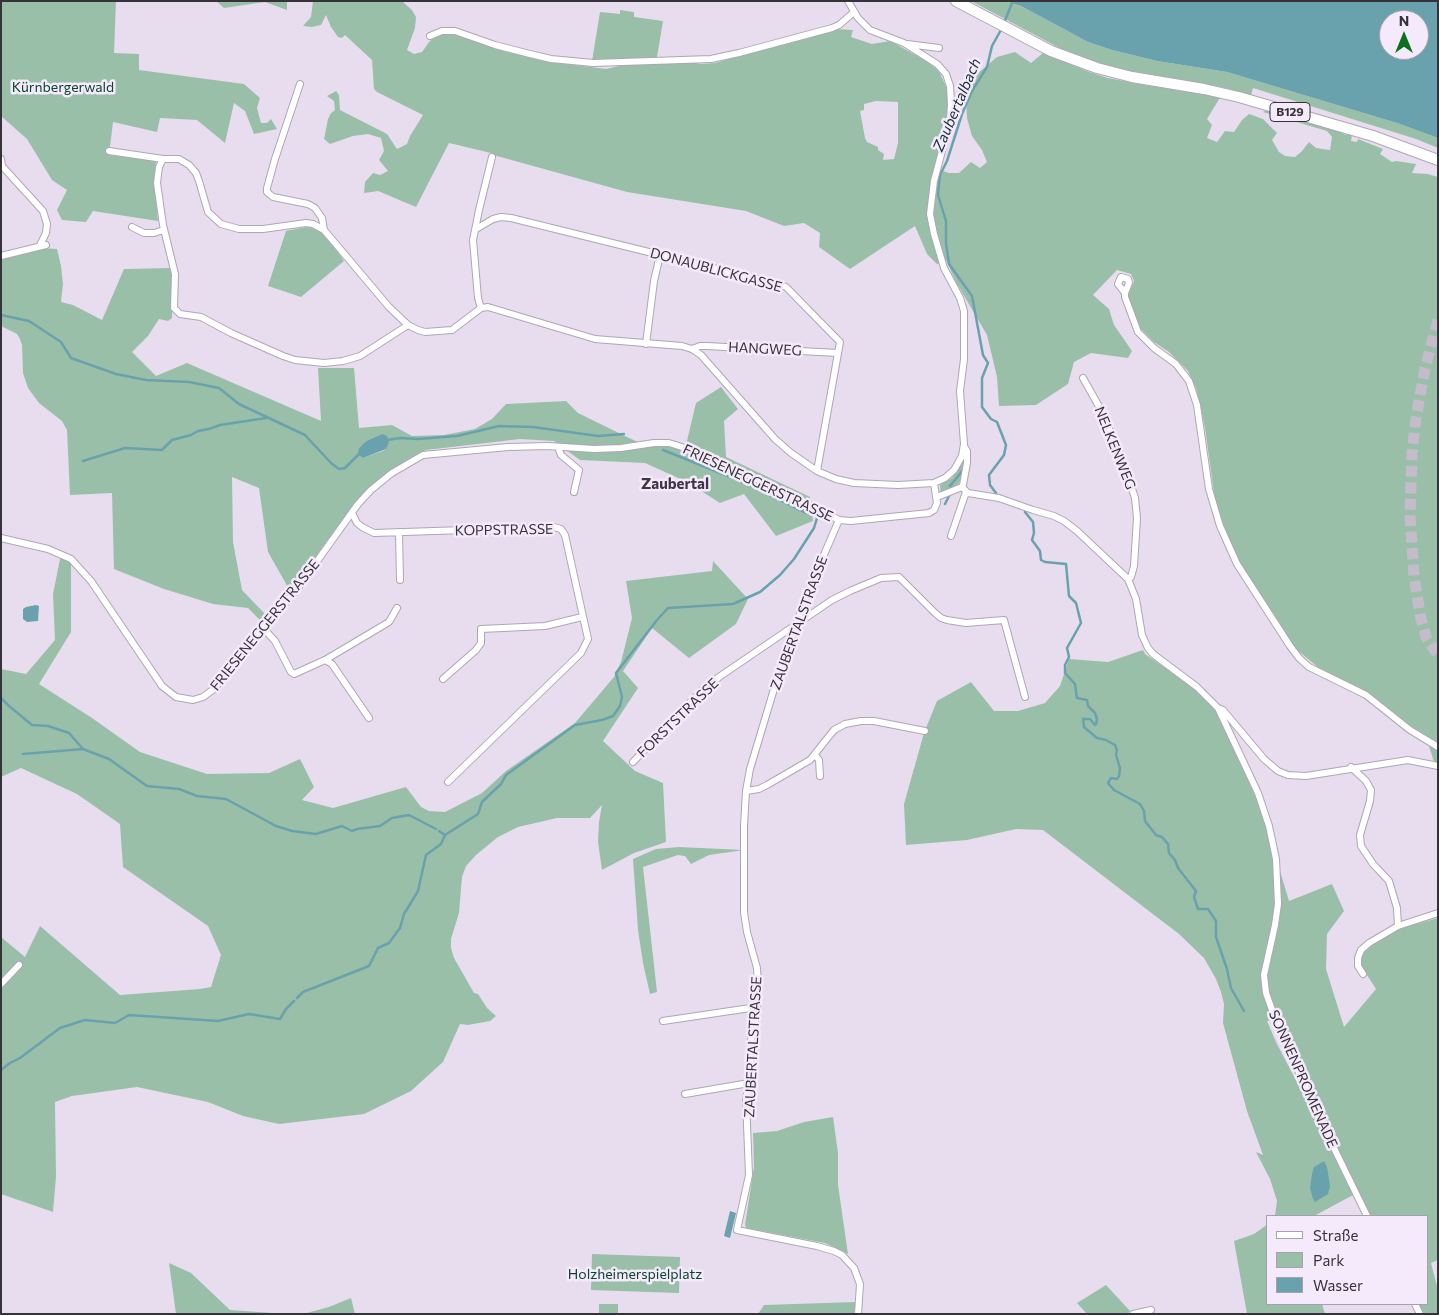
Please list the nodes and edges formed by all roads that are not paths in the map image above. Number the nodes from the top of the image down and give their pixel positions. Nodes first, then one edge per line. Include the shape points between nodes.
1 (848, 1) edge
2 (956, 1) edge
3 (854, 12) junction
4 (430, 36) dead end
5 (906, 45) junction
6 (939, 48) dead end
7 (300, 84) dead end
8 (109, 151) dead end
9 (492, 157) dead end
10 (1, 159) edge
11 (163, 159) junction
12 (1438, 160) edge
13 (132, 227) dead end
14 (476, 229) junction
15 (164, 230) junction
16 (324, 230) junction
17 (660, 255) junction
18 (1, 256) edge
19 (1125, 293) dead end
20 (481, 308) junction
21 (408, 325) junction
22 (646, 344) junction
23 (692, 348) junction
24 (838, 353) junction
25 (1083, 378) dead end
26 (964, 446) junction
27 (558, 447) junction
28 (817, 471) junction
29 (934, 483) junction
30 (964, 490) junction
31 (574, 492) dead end
32 (937, 498) junction
33 (352, 513) junction
34 (839, 520) junction
35 (400, 532) junction
36 (951, 536) dead end
37 (1, 538) edge
38 (400, 580) dead end
39 (1128, 580) junction
40 (397, 608) dead end
41 (582, 617) junction
42 (797, 623) junction
43 (263, 628) junction
44 (325, 660) junction
45 (443, 679) dead end
46 (1025, 697) dead end
47 (1218, 708) junction
48 (369, 718) dead end
49 (925, 731) dead end
50 (1438, 747) edge
51 (815, 755) junction
52 (632, 762) dead end
53 (1438, 766) edge
54 (1351, 767) junction
55 (820, 776) dead end
56 (448, 782) dead end
57 (746, 791) junction
58 (1438, 913) edge
59 (1398, 926) junction
60 (19, 965) dead end
61 (1363, 974) dead end
62 (1, 984) edge
63 (756, 1007) junction
64 (663, 1021) dead end
65 (749, 1083) junction
66 (685, 1094) dead end
67 (1367, 1215) edge
68 (1150, 1310) dead end
69 (858, 1314) edge
70 (1133, 1314) edge

1 - 3 street
2 - 12 main road, B129 via 1058,54 1097,68 1222,93 1404,146
3 - 4 street via 832,28 711,58 593,63 526,53 455,31 442,31
3 - 5 street via 870,30
5 - 6 street
5 - 26 street via 941,67 951,91 950,121 934,181 930,214 944,268 964,311 960,391
7 - 16 street via 267,190 273,197 315,208 322,218
8 - 11 street
9 - 14 street
10 - 18 street via 2,166 43,211 47,224 43,245
11 - 15 street via 157,184
11 - 16 street via 179,159 189,165 196,173 208,212 221,224 263,230 306,223
13 - 15 street via 141,232
14 - 17 street, DONAUBLICKGASSE via 505,217
14 - 20 street via 473,249
15 - 21 street via 175,274 173,303 176,312 201,318 283,356 309,362 343,361 360,356
16 - 21 street via 379,296
17 - 22 street
17 - 24 street, DONAUBLICKGASSE via 786,287 837,338 840,342
19 - 50 street via 1127,307 1138,332 1176,364 1189,381 1197,405 1209,489 1220,526 1237,564 1290,646 1309,667 1366,695 1410,730
20 - 21 street via 448,331 425,332
20 - 22 street, HANGWEG via 491,307 595,339
22 - 23 street, HANGWEG
23 - 24 street, HANGWEG via 712,346
23 - 28 street via 775,439
24 - 28 street, DONAUBLICKGASSE
25 - 39 street, NELKENWEG via 1101,410 1135,498 1134,566
26 - 29 street via 954,470
26 - 30 street via 968,463
27 - 31 street via 561,455 579,470
27 - 33 street, FRIESENEGGERSTRASSE via 508,447 423,455 381,481
27 - 34 street, FRIESENEGGERSTRASSE via 594,450 658,442 679,445
28 - 29 street via 854,483
29 - 32 street
30 - 32 street
30 - 36 street
30 - 39 street via 1007,500 1064,521
32 - 34 street via 936,508 929,513
33 - 35 street, KOPPSTRASSE via 357,523 369,532
33 - 43 street, FRIESENEGGERSTRASSE via 300,585
34 - 42 street, ZAUBERTALSTRASSE
35 - 38 street
35 - 41 street, KOPPSTRASSE via 530,527 561,529 567,541
37 - 43 street, FRIESENEGGERSTRASSE via 55,551 74,563 98,592 159,683 180,699 198,699 211,692
39 - 47 street via 1136,599 1142,635 1152,654 1197,687
40 - 44 street via 389,622
41 - 45 street via 545,626 481,629 481,643 476,650
41 - 56 street, KOPPSTRASSE via 588,639 581,653
42 - 46 street, FORSTSTRASSE via 850,590 877,579 899,578 941,618 966,623 1004,620
42 - 52 street, FORSTSTRASSE via 710,684
42 - 57 street, ZAUBERTALSTRASSE via 773,693
43 - 44 street via 275,641 292,674
44 - 48 street via 332,664
47 - 54 street via 1264,759 1282,773 1306,776
47 - 67 street, SONNENPROMENADE via 1258,793 1274,852 1278,904 1264,975 1268,1001 1314,1109
49 - 51 street via 874,721 845,724 834,730
51 - 55 street via 819,760
51 - 57 street via 767,785
53 - 54 street via 1408,760
54 - 59 street via 1371,790 1360,835 1361,846 1389,881 1397,908
57 - 63 street, ZAUBERTALSTRASSE via 744,912 757,968
58 - 59 street
59 - 61 street via 1361,950 1358,963
60 - 62 street
63 - 64 street
63 - 65 street, ZAUBERTALSTRASSE
65 - 66 street
65 - 69 street, ZAUBERTALSTRASSE via 746,1099 749,1176 737,1230 817,1246 842,1256 854,1268 860,1284
68 - 70 street

